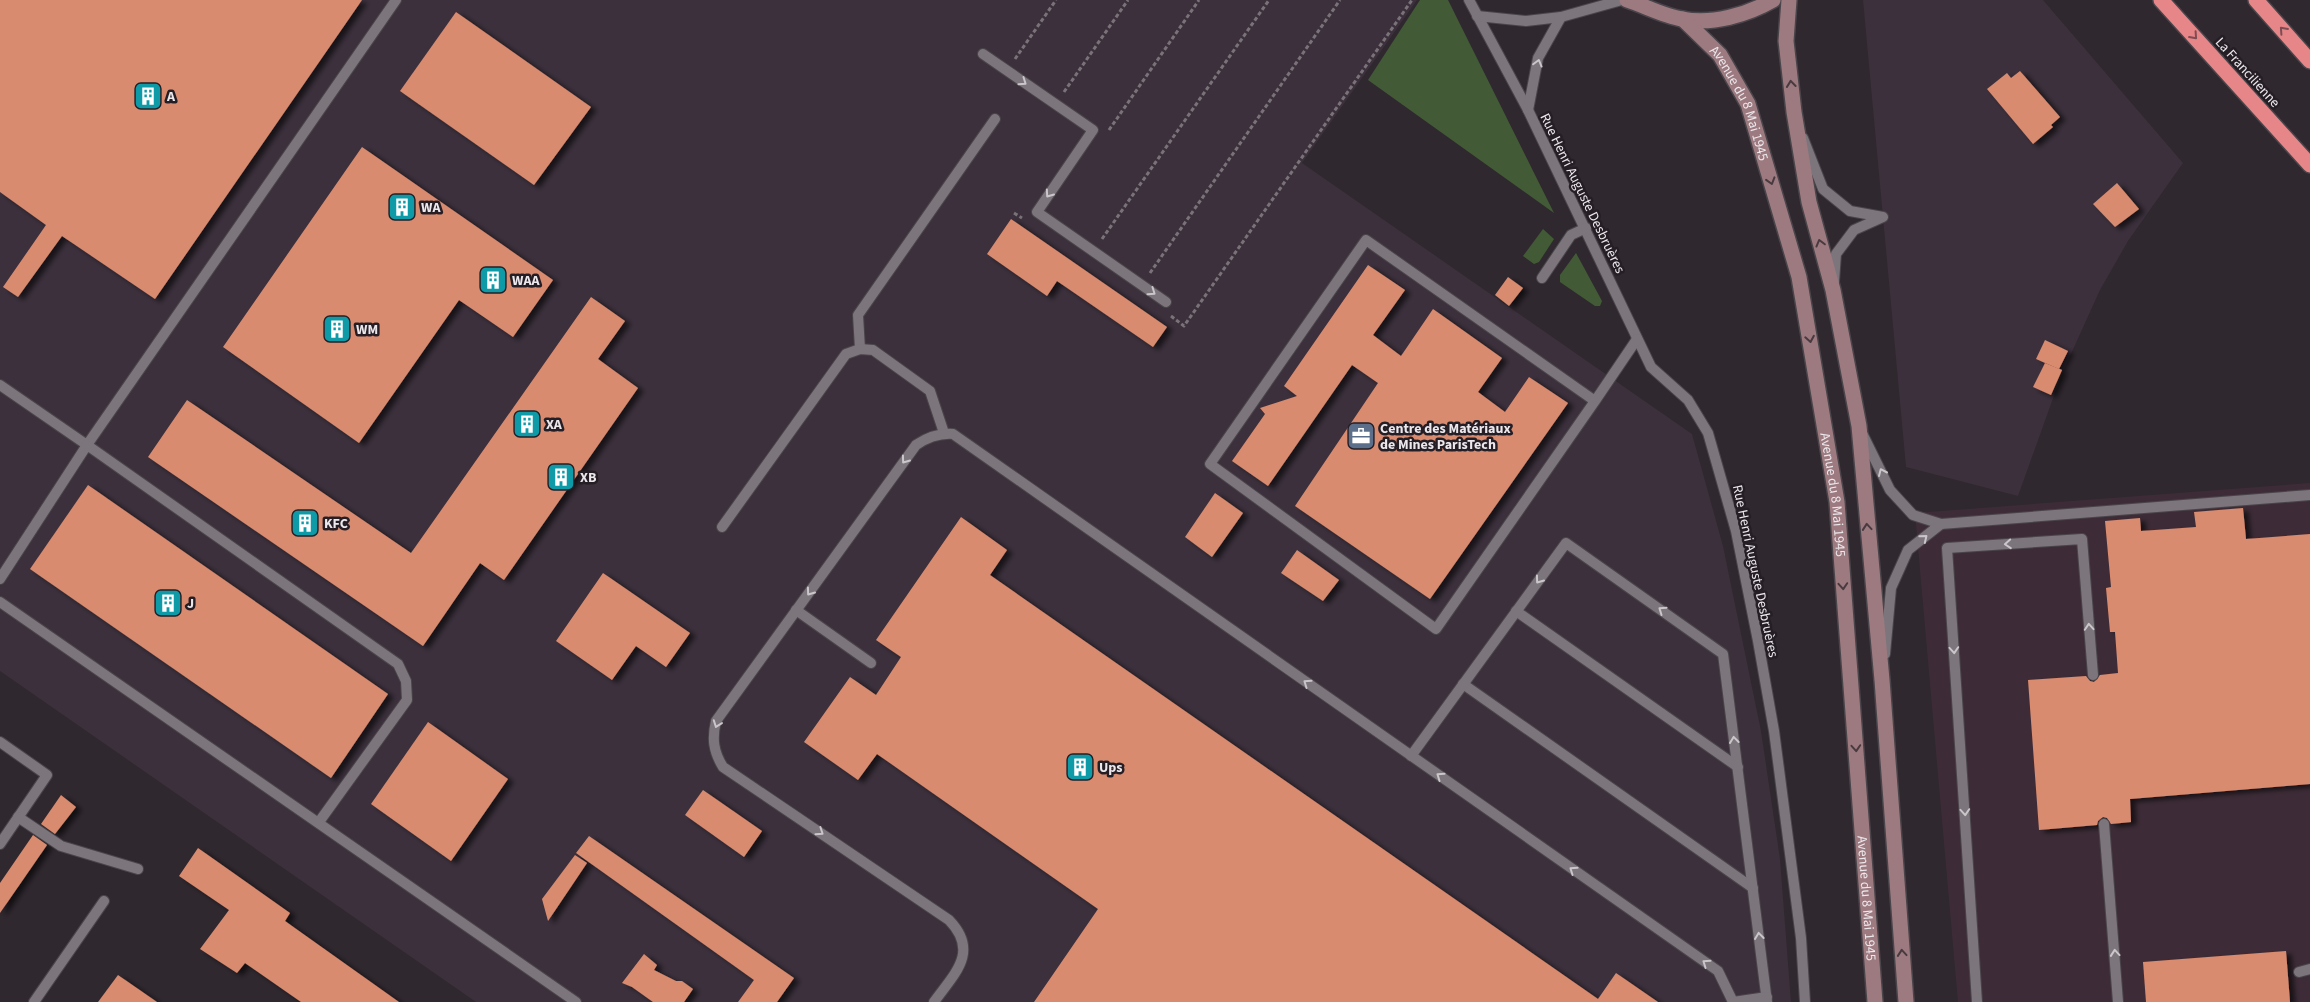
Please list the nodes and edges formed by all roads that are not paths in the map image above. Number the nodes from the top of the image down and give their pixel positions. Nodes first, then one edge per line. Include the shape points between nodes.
1 (396, 0) edge
2 (1469, 0) edge
3 (1622, 0) edge
4 (1627, 0) edge
5 (1772, 0) edge
6 (1789, 0) edge
7 (2161, 0) edge
8 (2256, 0) edge
9 (1477, 16) junction
10 (1561, 17) junction
11 (1682, 19) junction
12 (983, 54) dead end
13 (2310, 61) edge
14 (1528, 110) junction
15 (1794, 112) junction
16 (995, 120) dead end
17 (2310, 165) edge
18 (1586, 228) junction
19 (1542, 278) dead end
20 (1833, 290) junction
21 (1166, 302) dead end
22 (1637, 339) junction
23 (860, 349) junction
24 (0, 385) edge
25 (1595, 401) junction
26 (1859, 426) junction
27 (944, 433) junction
28 (87, 445) junction
29 (2310, 495) edge
30 (1942, 524) junction
31 (722, 527) dead end
32 (0, 579) edge
33 (0, 602) edge
34 (796, 610) junction
35 (1516, 611) junction
36 (871, 663) dead end
37 (2093, 675) dead end
38 (1882, 680) junction
39 (1463, 684) junction
40 (0, 742) edge
41 (1411, 756) junction
42 (1738, 767) junction
43 (18, 817) junction
44 (319, 822) junction
45 (2104, 824) dead end
46 (0, 844) edge
47 (138, 869) dead end
48 (1753, 888) junction
49 (104, 901) dead end
50 (2310, 969) edge
51 (2299, 972) dead end
52 (1767, 1000) edge
53 (34, 1002) edge
54 (576, 1002) edge
55 (934, 1002) edge
56 (1733, 1002) edge
57 (1805, 1002) edge
58 (1875, 1002) edge
59 (1906, 1002) edge
60 (1977, 1002) edge
61 (2118, 1002) edge

1 - 28 lane
2 - 9 lane, Rue Henri Auguste Desbruères
3 - 10 lane
4 - 11 main road, Avenue du 8 Mai 1945
5 - 11 main road, Avenue du 8 Mai 1945 via 1758,9 1720,19
15 -> 6 main road via 1786,41
7 -> 17 highway, La Francilienne
13 -> 8 highway
9 - 10 lane via 1526,20
9 - 14 lane, Rue Henri Auguste Desbruères
14 -> 10 lane via 1538,58
11 -> 58 main road, Avenue du 8 Mai 1945 via 1720,55 1748,104 1799,277 1836,502
12 -> 21 lane via 1093,130 1037,212
14 - 18 lane, Rue Henri Auguste Desbruères
20 -> 15 main road via 1809,202
15 - 20 lane via 1823,189 1850,211 1883,217 1854,230 1836,254
16 - 23 lane via 858,315
18 - 19 lane via 1571,235
18 - 22 lane, Rue Henri Auguste Desbruères
20 - 26 main road
22 - 25 lane
22 - 57 lane, Rue Henri Auguste Desbruères via 1651,367 1688,400 1700,416 1708,433 1736,530 1774,731
23 - 27 lane via 873,350 930,391
23 - 31 lane via 846,354
24 - 28 lane
25 - 25 lane via 1366,240 1210,464 1436,629
30 -> 26 lane via 1913,515 1890,490
38 -> 26 main road
27 -> 34 lane via 916,445
41 -> 27 lane via 953,434
28 - 32 lane
28 - 44 lane via 398,664 406,681 407,700
29 - 30 lane
38 -> 30 lane via 1891,588 1908,550
33 - 44 lane
34 - 36 lane
34 -> 55 lane via 716,721 717,757 723,767 958,929 963,941 962,964
35 - 39 lane
35 - 42 lane
42 -> 35 lane via 1724,654 1566,543
37 -> 60 lane via 2082,539 1947,548
59 -> 38 main road
39 - 41 lane
39 - 48 lane
40 - 43 lane via 47,775
56 -> 41 lane via 1718,971
42 - 48 lane
43 - 46 lane
43 - 47 lane via 61,846
44 - 54 lane
61 -> 45 lane
52 -> 48 lane
49 - 53 lane
50 - 51 lane
52 - 56 lane

